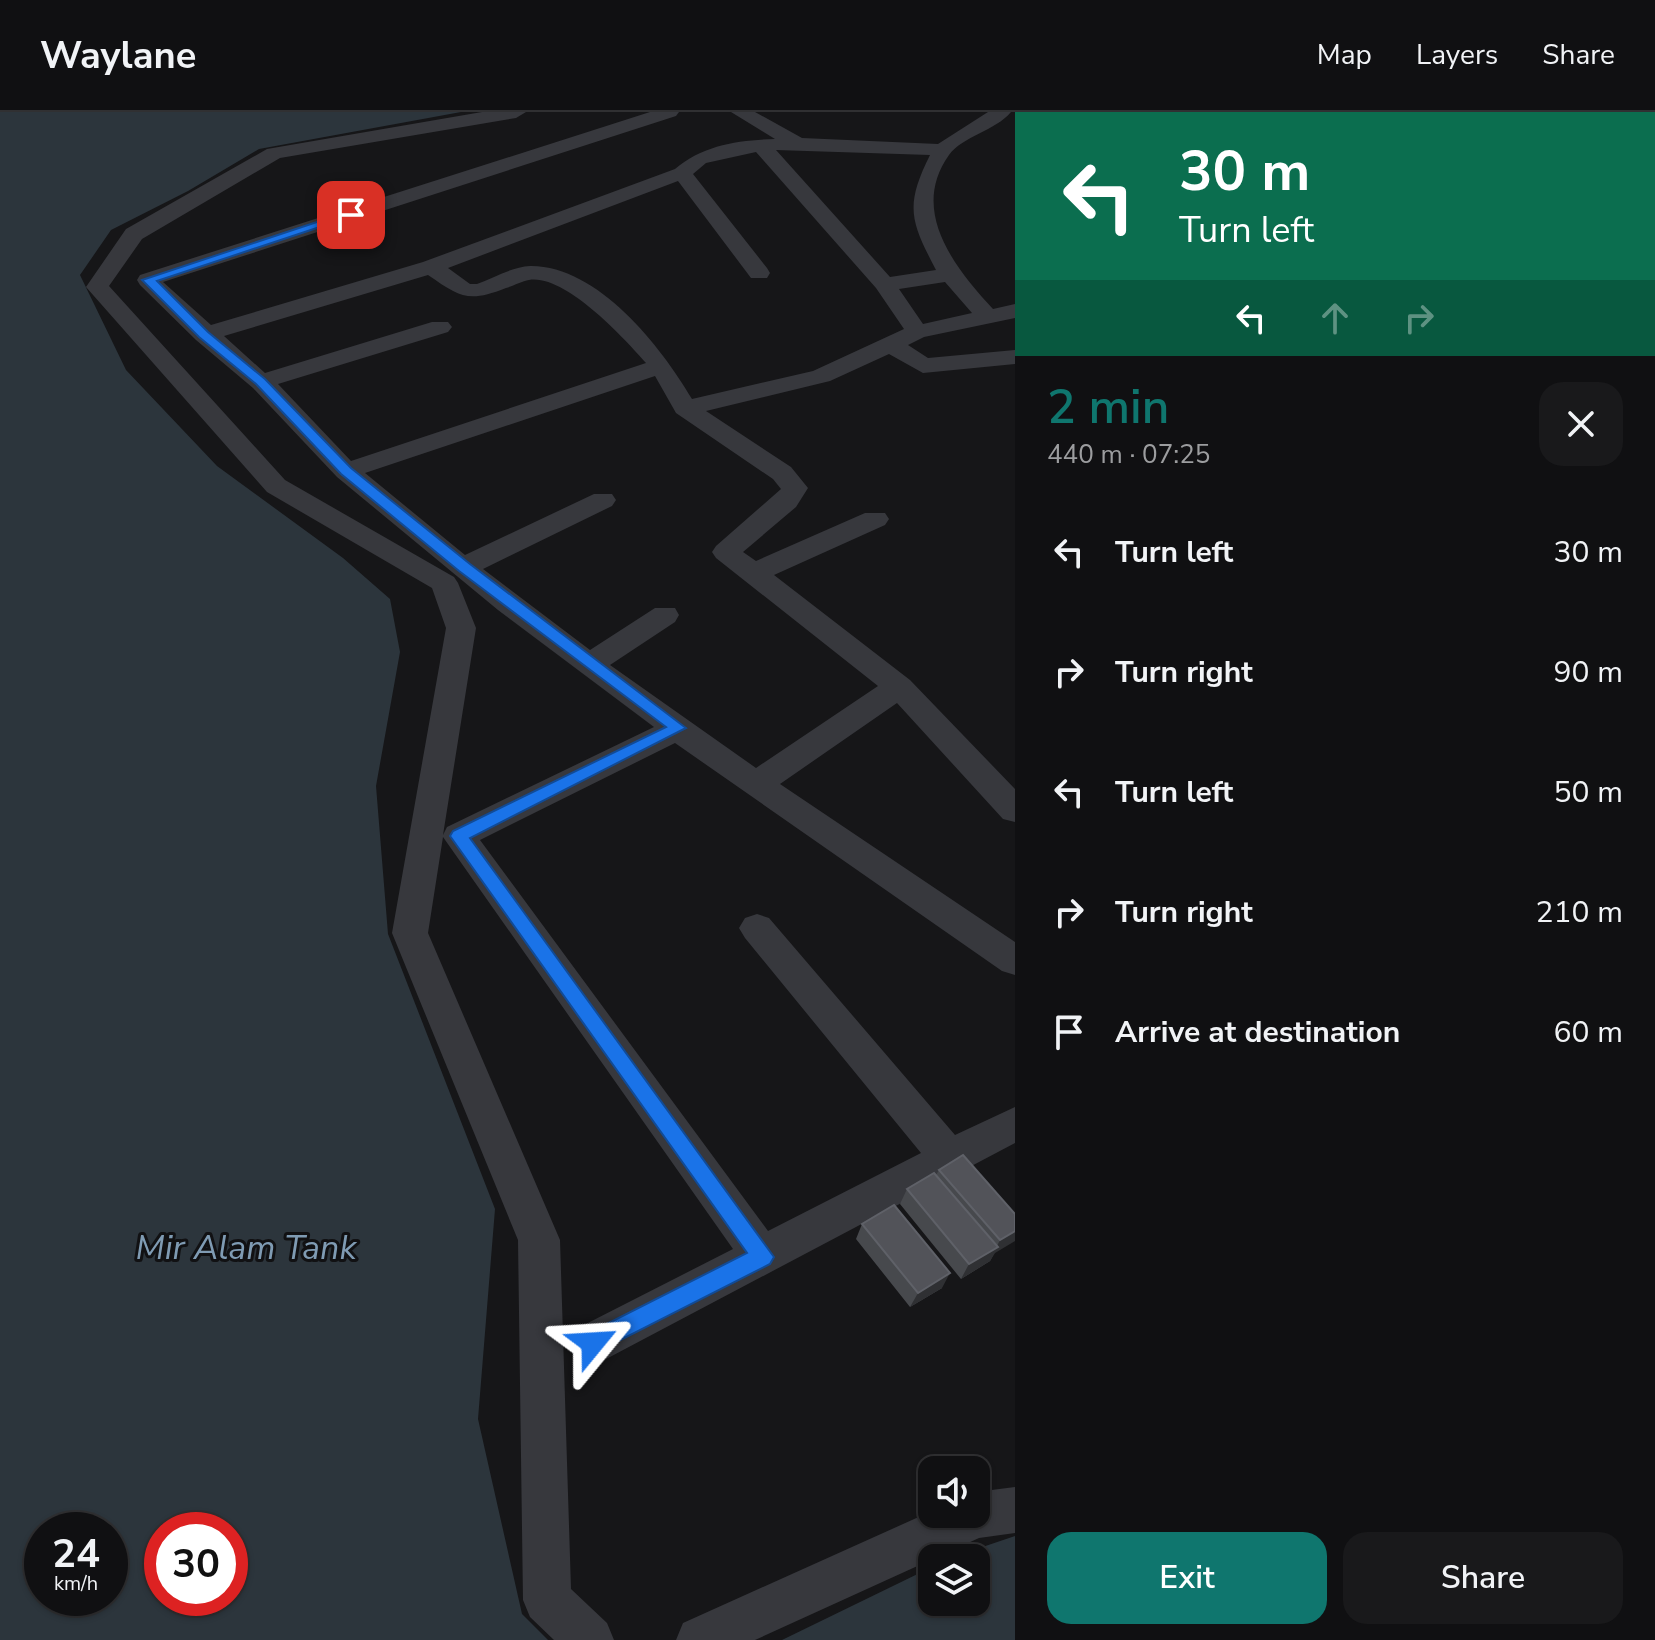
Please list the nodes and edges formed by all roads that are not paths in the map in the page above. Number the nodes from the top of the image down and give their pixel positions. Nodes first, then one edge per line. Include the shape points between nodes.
1 (516, 112) edge
2 (669, 112) edge
3 (741, 112) edge
4 (959, 112) edge
5 (995, 116) edge
6 (760, 144) junction
7 (799, 145) junction
8 (942, 150) junction
9 (682, 173) junction
10 (431, 267) junction
11 (759, 273) dead end
12 (950, 275) junction
13 (885, 284) junction
14 (1015, 311) edge
15 (986, 315) junction
16 (440, 327) dead end
17 (917, 332) junction
18 (204, 335) junction
19 (891, 344) junction
20 (1015, 357) edge
21 (661, 366) junction
22 (260, 382) junction
23 (685, 408) junction
24 (346, 471) junction
25 (603, 500) dead end
26 (875, 519) dead end
27 (464, 567) junction
28 (754, 573) junction
29 (665, 615) dead end
30 (592, 663) junction
31 (899, 687) junction
32 (678, 728) junction
33 (756, 784) junction
34 (1015, 810) edge
35 (757, 928) dead end
36 (1015, 961) edge
37 (1015, 1124) edge
38 (949, 1157) junction
39 (763, 1257) junction
40 (593, 1343) dead end
41 (1015, 1510) edge
42 (590, 1640) edge
43 (700, 1640) edge

1 - 42 street via 274,153 134,234 97,287 276,486 444,583 461,628 410,933 539,1240 547,1600
2 - 18 street via 148,280
3 - 7 street
4 - 5 street
5 - 8 street
6 - 7 street
6 - 9 street via 703,155
6 - 13 street
7 - 8 street
8 - 12 street via 925,185 924,226
9 - 10 street
9 - 11 street
10 - 18 street
10 - 21 street via 464,290 479,291 526,273 552,274 619,317
12 - 13 street
12 - 15 street
13 - 17 street
14 - 15 street
15 - 17 street
16 - 22 street
17 - 19 street
18 - 22 street
19 - 20 street via 923,366
19 - 23 street via 821,376
21 - 23 street
21 - 24 street
22 - 24 street
23 - 28 street via 782,473 795,488 787,501 726,552
24 - 27 street
25 - 27 street
26 - 28 street
27 - 30 street
28 - 31 street
29 - 30 street
30 - 32 street
31 - 33 street
31 - 34 street
32 - 33 street
32 - 39 street via 459,836
33 - 36 street
35 - 38 street
37 - 38 street
38 - 39 street
39 - 40 street
41 - 43 street via 977,1515

